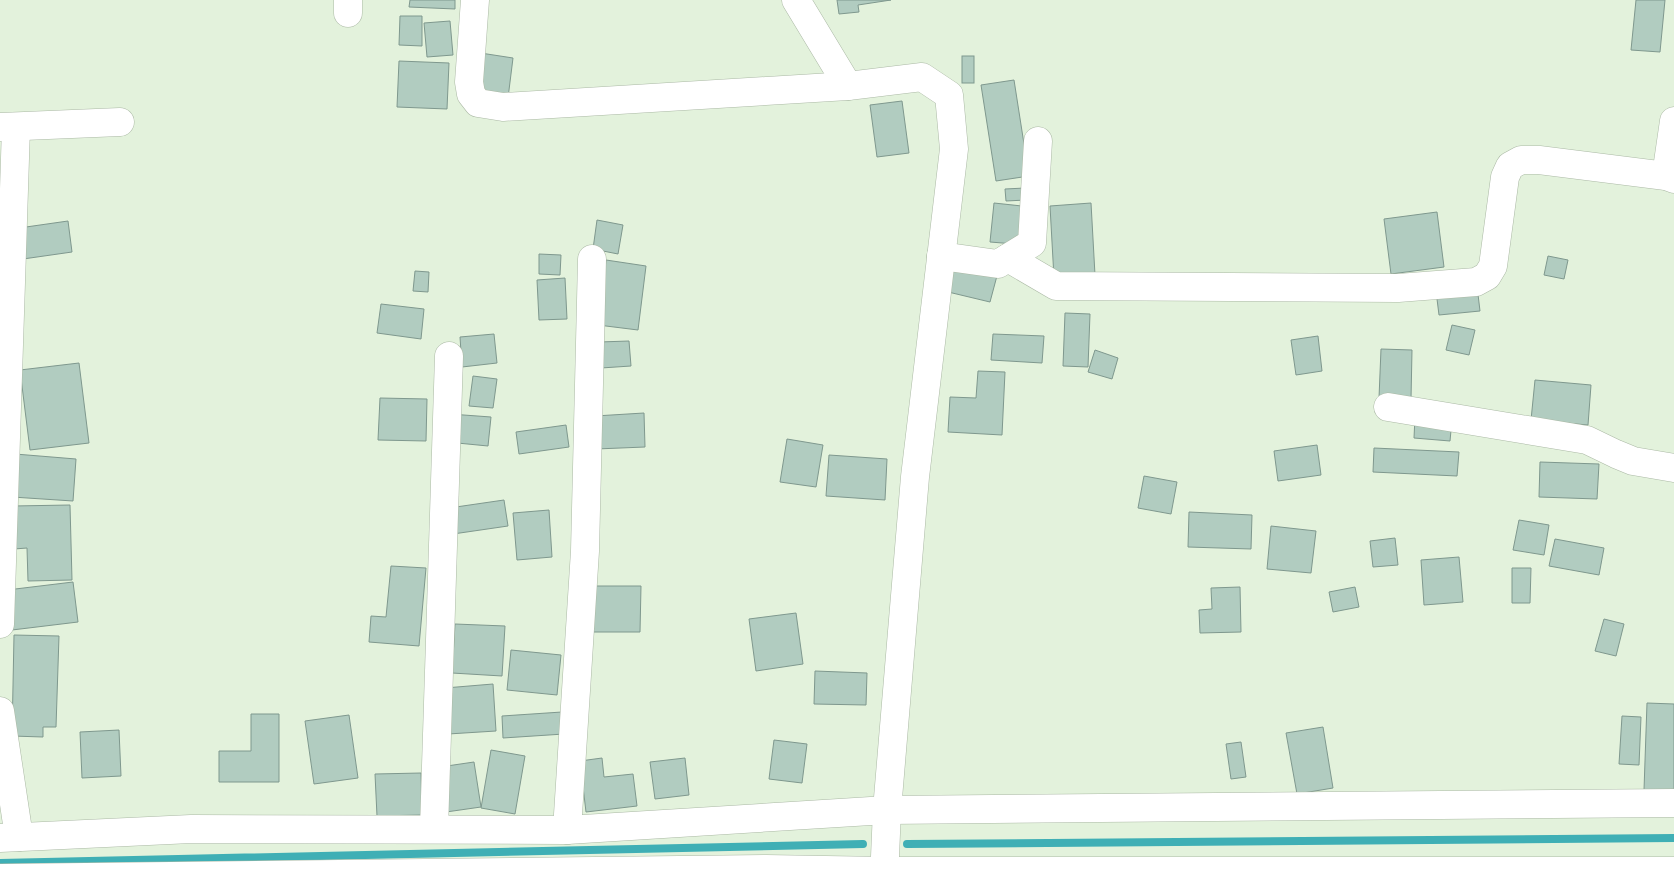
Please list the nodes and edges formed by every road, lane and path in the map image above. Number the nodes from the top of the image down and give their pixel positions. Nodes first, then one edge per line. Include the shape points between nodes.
1 (475, 0) edge
2 (796, 0) edge
3 (848, 86) junction
4 (120, 122) dead end
5 (1674, 122) edge
6 (8, 127) edge
7 (1038, 141) dead end
8 (1670, 178) edge
9 (941, 256) junction
10 (1008, 258) junction
11 (592, 259) dead end
12 (449, 356) dead end
13 (1388, 408) dead end
14 (1674, 468) edge
15 (0, 624) edge
16 (0, 710) edge
17 (1674, 803) edge
18 (887, 810) junction
19 (434, 829) junction
20 (567, 830) junction
21 (9, 838) edge
22 (1674, 871) edge
23 (884, 876) edge
24 (0, 878) edge
25 (68, 879) edge

1 - 3 street via 469,82 471,94 478,103 503,107
2 - 3 street
3 - 9 street via 922,77 948,95 954,148
4 - 6 street
5 - 8 street
6 - 15 street
7 - 10 street via 1032,243
8 - 10 street via 1521,160 1510,166 1505,177 1492,266 1487,276 1476,282 1398,288 1056,286
9 - 10 street via 998,264
9 - 18 street via 915,477
11 - 20 street via 585,551
12 - 19 street
13 - 14 street via 1587,440 1633,461
16 - 21 street
17 - 18 street
18 - 20 street
18 - 23 street
19 - 20 street
19 - 21 street via 191,830
22 - 23 street
23 - 25 street via 766,869
24 - 25 street

